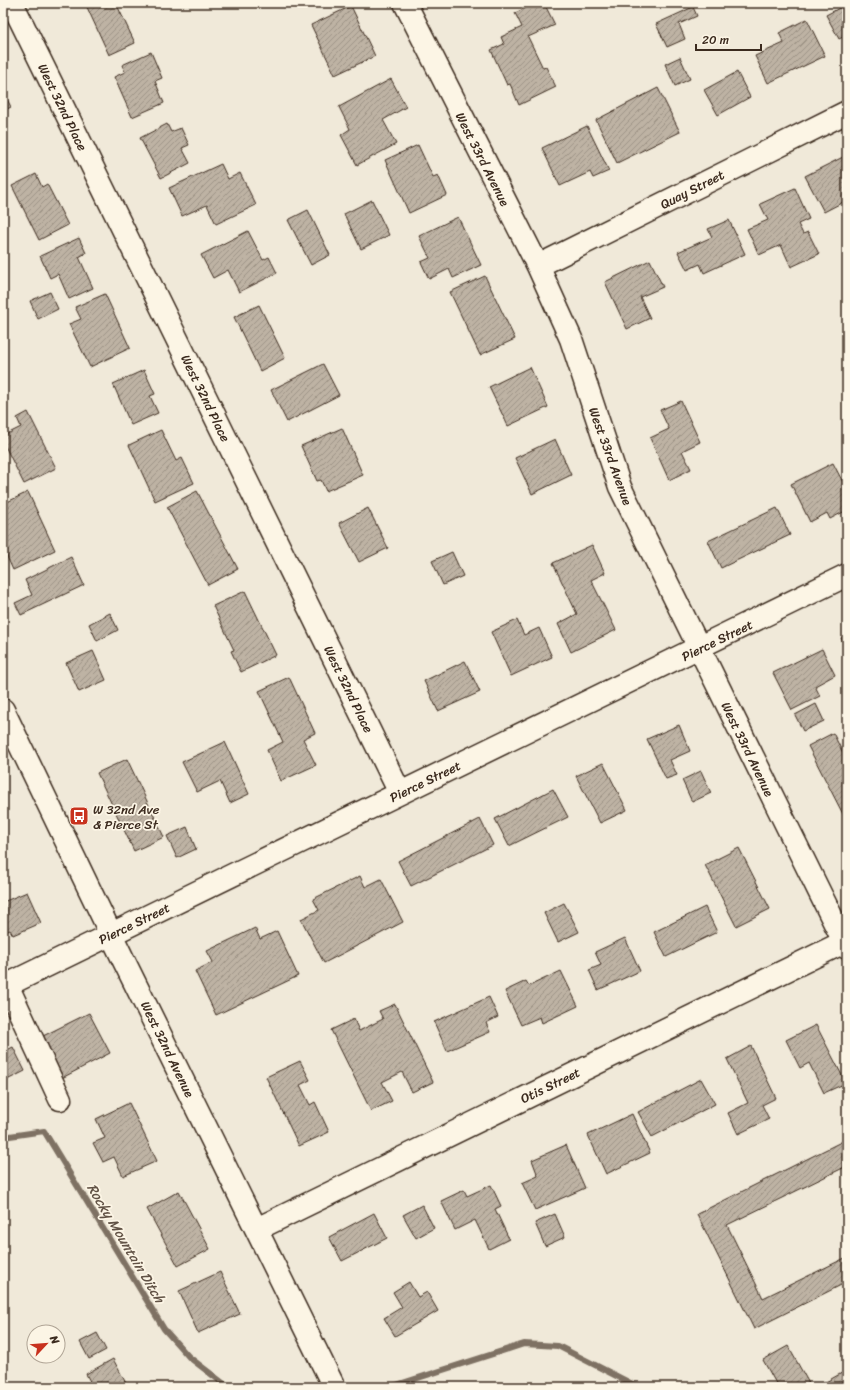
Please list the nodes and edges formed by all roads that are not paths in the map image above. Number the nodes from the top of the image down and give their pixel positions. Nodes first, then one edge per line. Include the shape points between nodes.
1 (12, 3) edge
2 (405, 3) edge
3 (847, 112) edge
4 (538, 266) junction
5 (847, 576) edge
6 (698, 649) junction
7 (3, 710) edge
8 (400, 793) junction
9 (111, 934) junction
10 (846, 945) edge
11 (5, 986) edge
12 (60, 1099) dead end
13 (257, 1228) junction
14 (334, 1387) edge

1 - 8 street, West 32nd Place
2 - 4 street, West 33rd Avenue
3 - 4 street, Quay Street
4 - 6 street, West 33rd Avenue via 571,339 620,487
5 - 6 street, Pierce Street
6 - 8 street, Pierce Street
6 - 10 street, West 33rd Avenue
7 - 9 street, West 32nd Avenue
8 - 9 street, Pierce Street
9 - 11 street, Pierce Street
9 - 13 street, West 32nd Avenue
10 - 13 street, Otis Street
11 - 12 street
13 - 14 street, West 32nd Avenue

